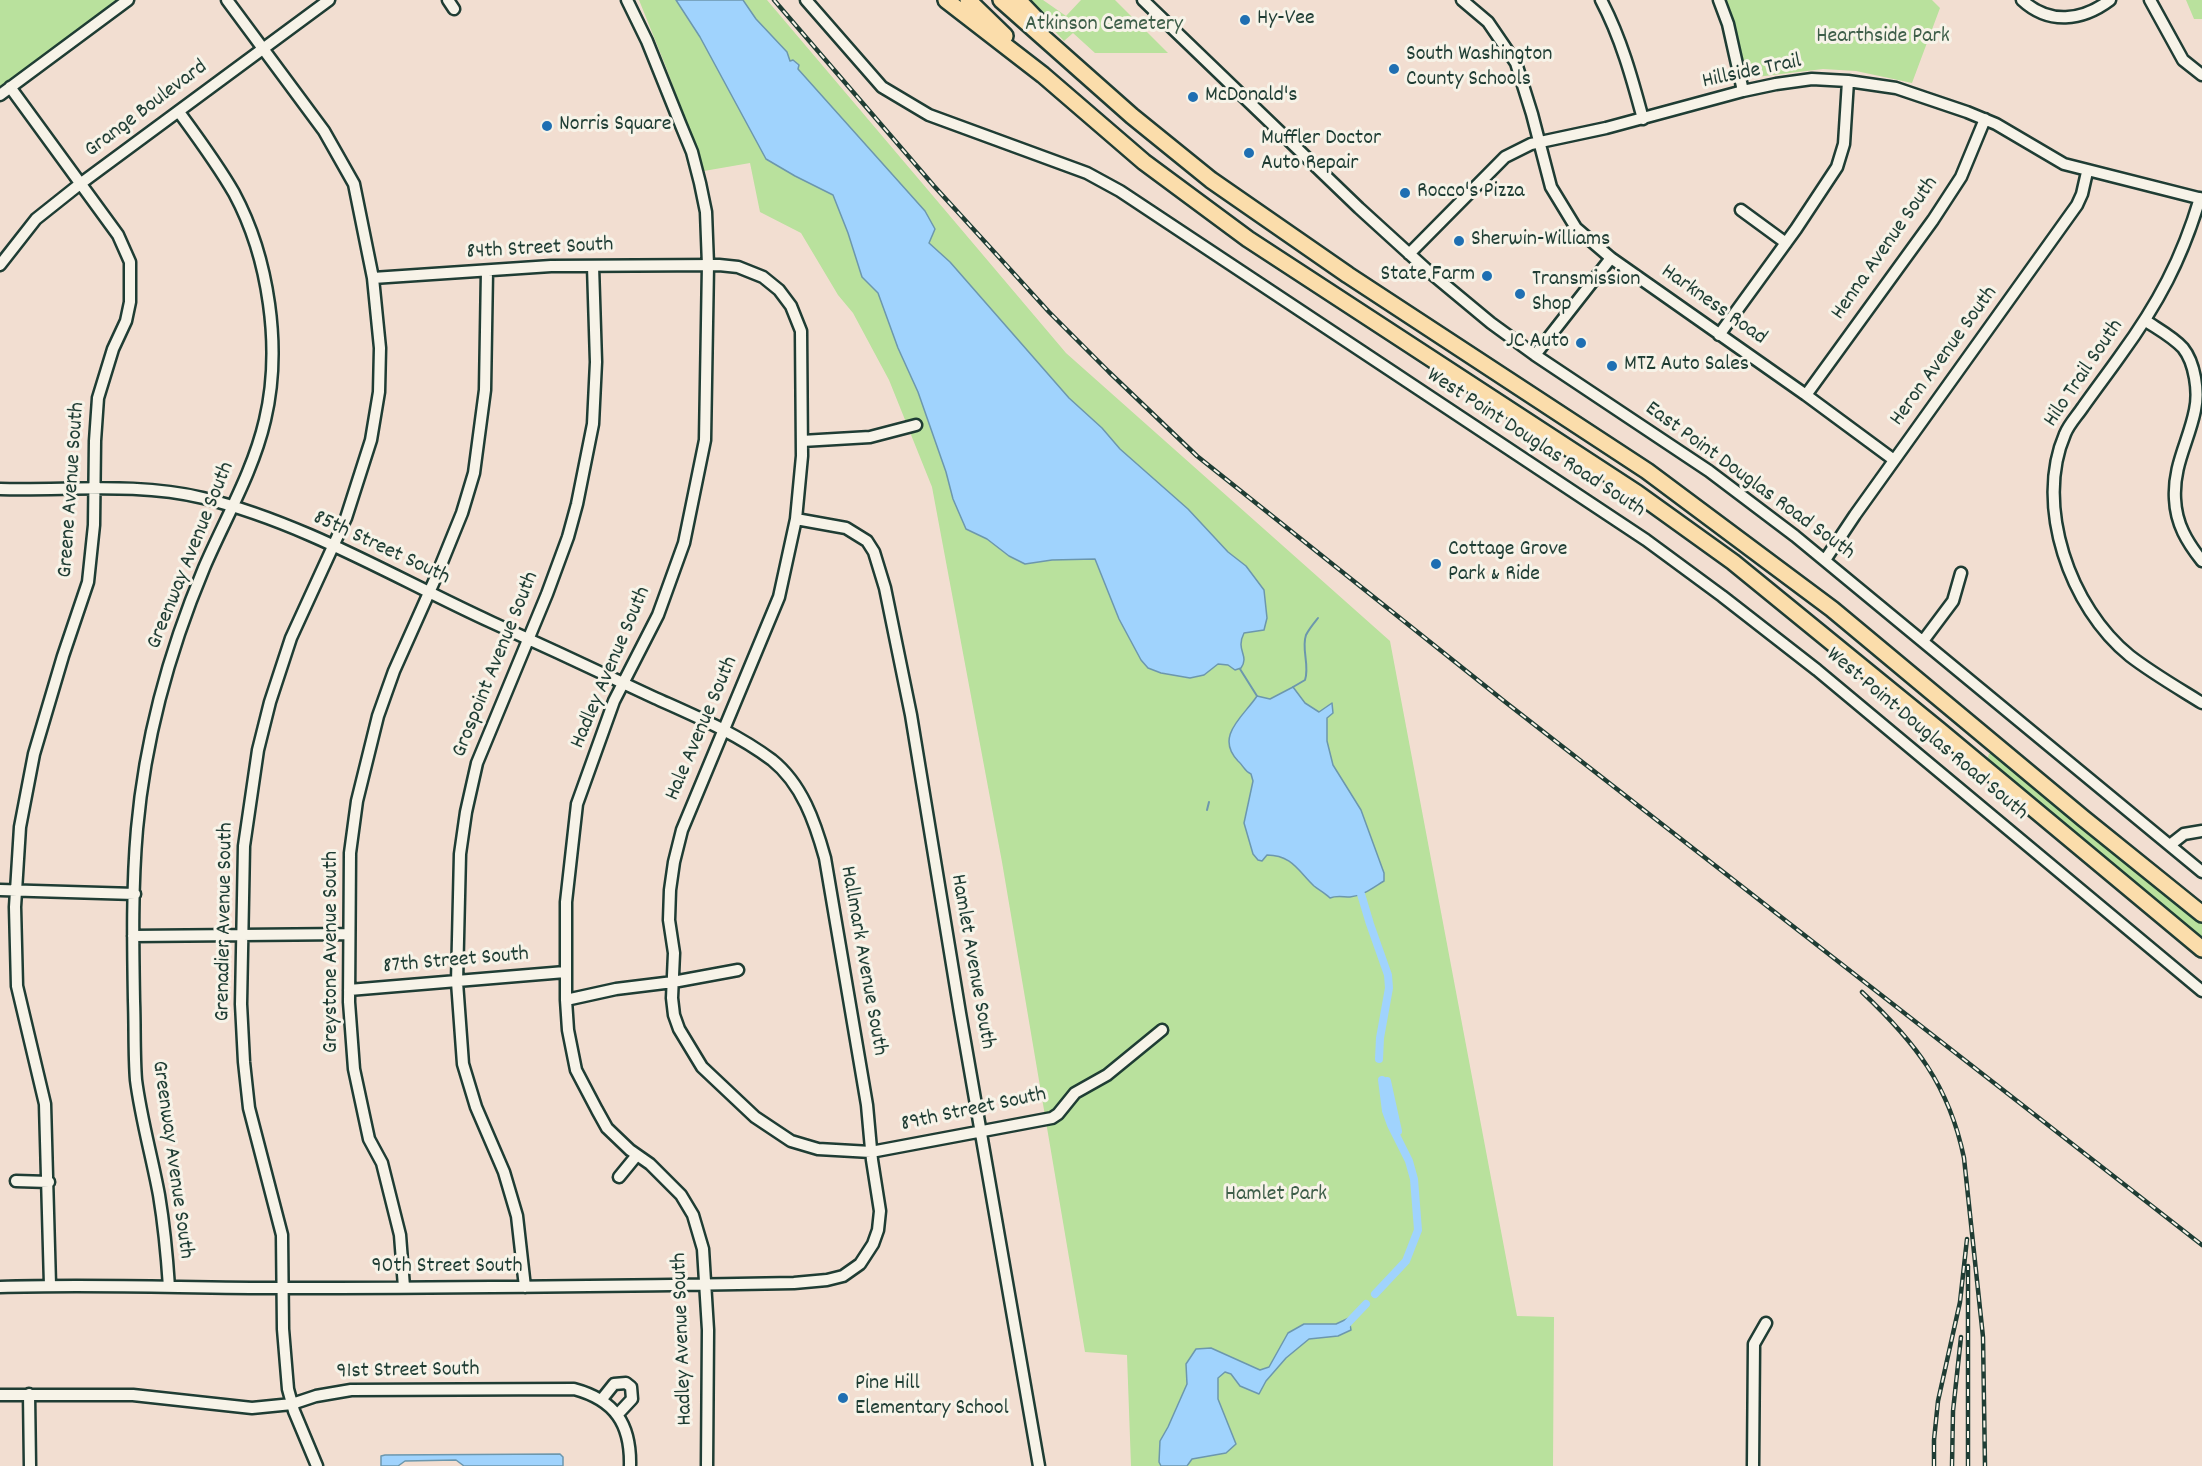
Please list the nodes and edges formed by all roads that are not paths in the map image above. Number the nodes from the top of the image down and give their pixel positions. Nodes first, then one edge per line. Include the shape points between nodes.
1 (128, 0) edge
2 (227, 0) edge
3 (329, 0) edge
4 (627, 0) edge
5 (806, 0) edge
6 (946, 0) edge
7 (968, 0) edge
8 (1001, 0) edge
9 (1018, 0) edge
10 (1143, 0) edge
11 (1462, 0) edge
12 (1601, 0) edge
13 (1719, 0) edge
14 (2022, 0) edge
15 (2110, 0) edge
16 (2150, 0) edge
17 (263, 48) junction
18 (1043, 75) junction
19 (2202, 75) edge
20 (1848, 81) junction
21 (10, 87) junction
22 (1743, 91) junction
23 (0, 95) edge
24 (179, 112) junction
25 (1132, 116) junction
26 (1643, 119) junction
27 (1985, 119) junction
28 (1539, 142) junction
29 (2087, 172) junction
30 (80, 184) junction
31 (2201, 199) edge
32 (1741, 210) dead end
33 (1786, 243) junction
34 (1409, 254) junction
35 (1611, 258) junction
36 (0, 265) edge
37 (708, 265) junction
38 (593, 266) junction
39 (487, 271) junction
40 (373, 279) junction
41 (2146, 321) junction
42 (1719, 335) junction
43 (1535, 355) junction
44 (1806, 395) junction
45 (916, 425) dead end
46 (802, 441) junction
47 (1894, 460) junction
48 (95, 488) junction
49 (0, 489) edge
50 (232, 507) junction
51 (796, 519) junction
52 (333, 546) junction
53 (1825, 560) junction
54 (2202, 561) edge
55 (1961, 573) dead end
56 (429, 593) junction
57 (527, 639) junction
58 (1923, 641) junction
59 (623, 683) junction
60 (2202, 703) edge
61 (724, 729) junction
62 (2202, 831) edge
63 (2170, 845) junction
64 (2202, 872) edge
65 (0, 890) edge
66 (16, 890) junction
67 (135, 894) junction
68 (2202, 914) edge
69 (349, 934) junction
70 (133, 936) junction
71 (241, 936) junction
72 (2202, 949) edge
73 (738, 970) dead end
74 (565, 972) junction
75 (457, 982) junction
76 (673, 982) junction
77 (349, 990) junction
78 (2202, 991) edge
79 (566, 1000) junction
80 (1162, 1030) dead end
81 (980, 1132) junction
82 (871, 1152) junction
83 (638, 1155) junction
84 (619, 1177) dead end
85 (16, 1181) dead end
86 (49, 1182) junction
87 (875, 1238) joint
88 (706, 1284) junction
89 (50, 1286) junction
90 (0, 1287) edge
91 (169, 1287) junction
92 (404, 1287) junction
93 (525, 1287) junction
94 (282, 1288) junction
95 (1766, 1323) dead end
96 (29, 1394) junction
97 (0, 1395) edge
98 (602, 1399) junction
99 (292, 1404) junction
100 (618, 1414) junction
101 (30, 1466) edge
102 (317, 1466) edge
103 (630, 1466) edge
104 (707, 1466) edge
105 (1039, 1466) edge
106 (1753, 1466) edge

1 - 21 street
2 - 17 street, Grenadier Avenue South
3 - 17 street, Grange Boulevard
4 - 37 street, Hadley Avenue South via 692,152 706,212
5 - 78 street, West Point Douglas Road South via 882,87 929,115 1087,173 1120,192 1646,540 1817,670
6 - 18 highway
7 - 18 highway
8 - 25 highway
9 - 25 highway
10 - 34 street, East Point Douglas Road South
11 - 28 street, Harkness Road via 1488,22 1516,63
12 - 26 street via 1631,73
13 - 22 street
14 - 15 street via 2033,11 2070,18 2098,9
16 - 19 street via 2183,60
17 - 24 street, Grange Boulevard
17 - 40 street, Grenadier Avenue South via 324,131 354,184
18 - 72 highway via 1144,162 1248,239 1637,493 1732,562
20 - 22 street, Hillside Trail via 1812,80
20 - 27 street, Hillside Trail via 1896,88
20 - 33 street via 1845,133 1837,167
21 - 23 street
21 - 30 street, Greene Avenue South
22 - 26 street, Hillside Trail
24 - 30 street, Grange Boulevard
24 - 50 street, Greenway Avenue South via 234,193 248,222 267,286 273,360 265,421
25 - 68 highway via 1211,180 1291,236 1647,471 1832,609
26 - 28 street, Hillside Trail
27 - 29 street, Hillside Trail via 2056,160
27 - 44 street, Henna Avenue South via 1961,177
28 - 34 street, Hillside Trail via 1505,157
28 - 35 street, Harkness Road via 1551,187 1562,207 1576,228
29 - 31 street, Hillside Trail
29 - 47 street, Heron Avenue South via 2077,206
30 - 36 street, Grange Boulevard via 36,219
30 - 48 street, Greene Avenue South via 118,235 131,272 126,321 98,398
31 - 41 street, Hilo Trail South via 2180,256
32 - 33 street
33 - 42 street
34 - 43 street, East Point Douglas Road South
35 - 42 street, Harkness Road
35 - 43 street
37 - 38 street, 84th Street South
37 - 46 street, Hale Avenue South via 738,267 754,273 779,290 791,306 801,331
37 - 59 street, Hadley Avenue South via 705,440 694,497 684,543 658,615
38 - 39 street, 84th Street South
38 - 57 street, Grospoint Avenue South via 596,362 590,443 568,537
39 - 40 street, 84th Street South
39 - 56 street, Greystone Avenue South via 485,390 474,473
40 - 52 street, Grenadier Avenue South via 380,348 379,392 371,440
41 - 54 street via 2182,348 2191,366 2196,410 2177,466 2175,500 2180,527
41 - 60 street, Hilo Trail South via 2065,432 2054,464 2054,516 2067,561 2099,625 2129,655
42 - 44 street, Harkness Road
43 - 53 street, East Point Douglas Road South via 1709,471
44 - 47 street, Harkness Road
45 - 46 street via 870,436
46 - 51 street, Hale Avenue South
47 - 53 street, Heron Avenue South
48 - 49 street, 85th Street South
48 - 50 street, 85th Street South via 157,490
48 - 66 street, Greene Avenue South via 88,582 34,754 20,827
50 - 52 street, 85th Street South
50 - 67 street, Greenway Avenue South via 187,611 153,728 137,828
51 - 61 street, Hale Avenue South via 779,597
51 - 81 street, Hamlet Avenue South via 846,528 867,541 885,588 911,715
52 - 56 street, 85th Street South
52 - 71 street, Grenadier Avenue South via 291,638 258,750 244,846
53 - 58 street, East Point Douglas Road South
55 - 58 street via 1953,601
56 - 57 street, 85th Street South
56 - 69 street, Greystone Avenue South via 394,671 367,757 350,853
57 - 59 street, 85th Street South
57 - 75 street, Grospoint Avenue South via 477,763 466,812 460,854
58 - 63 street, East Point Douglas Road South
59 - 61 street, 85th Street South
59 - 74 street, Hadley Avenue South via 577,804 566,902
61 - 76 street, Hale Avenue South via 682,830 674,862 669,920
61 - 82 street, Hallmark Avenue South via 789,776 816,824 851,1002
62 - 63 street via 2184,834
63 - 64 street, East Point Douglas Road South
65 - 66 street
66 - 67 street
66 - 86 street, Greene Avenue South via 17,986 45,1104
67 - 70 street, Greenway Avenue South
69 - 71 street
69 - 77 street, Greystone Avenue South
70 - 71 street
70 - 91 street, Greenway Avenue South via 136,1080 159,1194
71 - 94 street, Grenadier Avenue South via 249,1108 282,1235
73 - 76 street
74 - 75 street, 87th Street South
74 - 79 street, Hadley Avenue South
75 - 77 street, 87th Street South
75 - 93 street, Grospoint Avenue South via 463,1064 517,1216
76 - 79 street via 616,988
76 - 82 street, Hale Avenue South via 674,1015 702,1067 754,1118 791,1141 818,1149
77 - 92 street, Greystone Avenue South via 354,1069 369,1139 382,1163 400,1235
79 - 83 street, Hadley Avenue South via 576,1070 608,1128
80 - 81 street, 89th Street South via 1107,1075 1075,1093 1052,1118
81 - 82 street, 89th Street South
81 - 105 street, Hamlet Avenue South
82 - 87 street, Hallmark Avenue South via 880,1211
83 - 84 street
83 - 88 street, Hadley Avenue South via 681,1195 693,1215 703,1249
85 - 86 street
86 - 89 street, Greene Avenue South
87 - 88 street, 90th Street South via 860,1264 843,1276 794,1283
88 - 93 street, 90th Street South
88 - 104 street, Hadley Avenue South
89 - 90 street, 90th Street South
89 - 91 street, 90th Street South
91 - 94 street, 90th Street South
92 - 93 street, 90th Street South
92 - 94 street, 90th Street South
94 - 99 street, Grenadier Avenue South
95 - 106 street via 1754,1344
96 - 97 street, 91st Street South
96 - 99 street, 91st Street South via 133,1395 252,1408
96 - 101 street
98 - 99 street, 91st Street South via 574,1389 351,1390 325,1393
98 - 100 street, 91st Street South
98 - 100 street via 614,1384 626,1383 631,1387 632,1399
99 - 102 street, Grenadier Avenue South
100 - 103 street, 91st Street South via 627,1431

